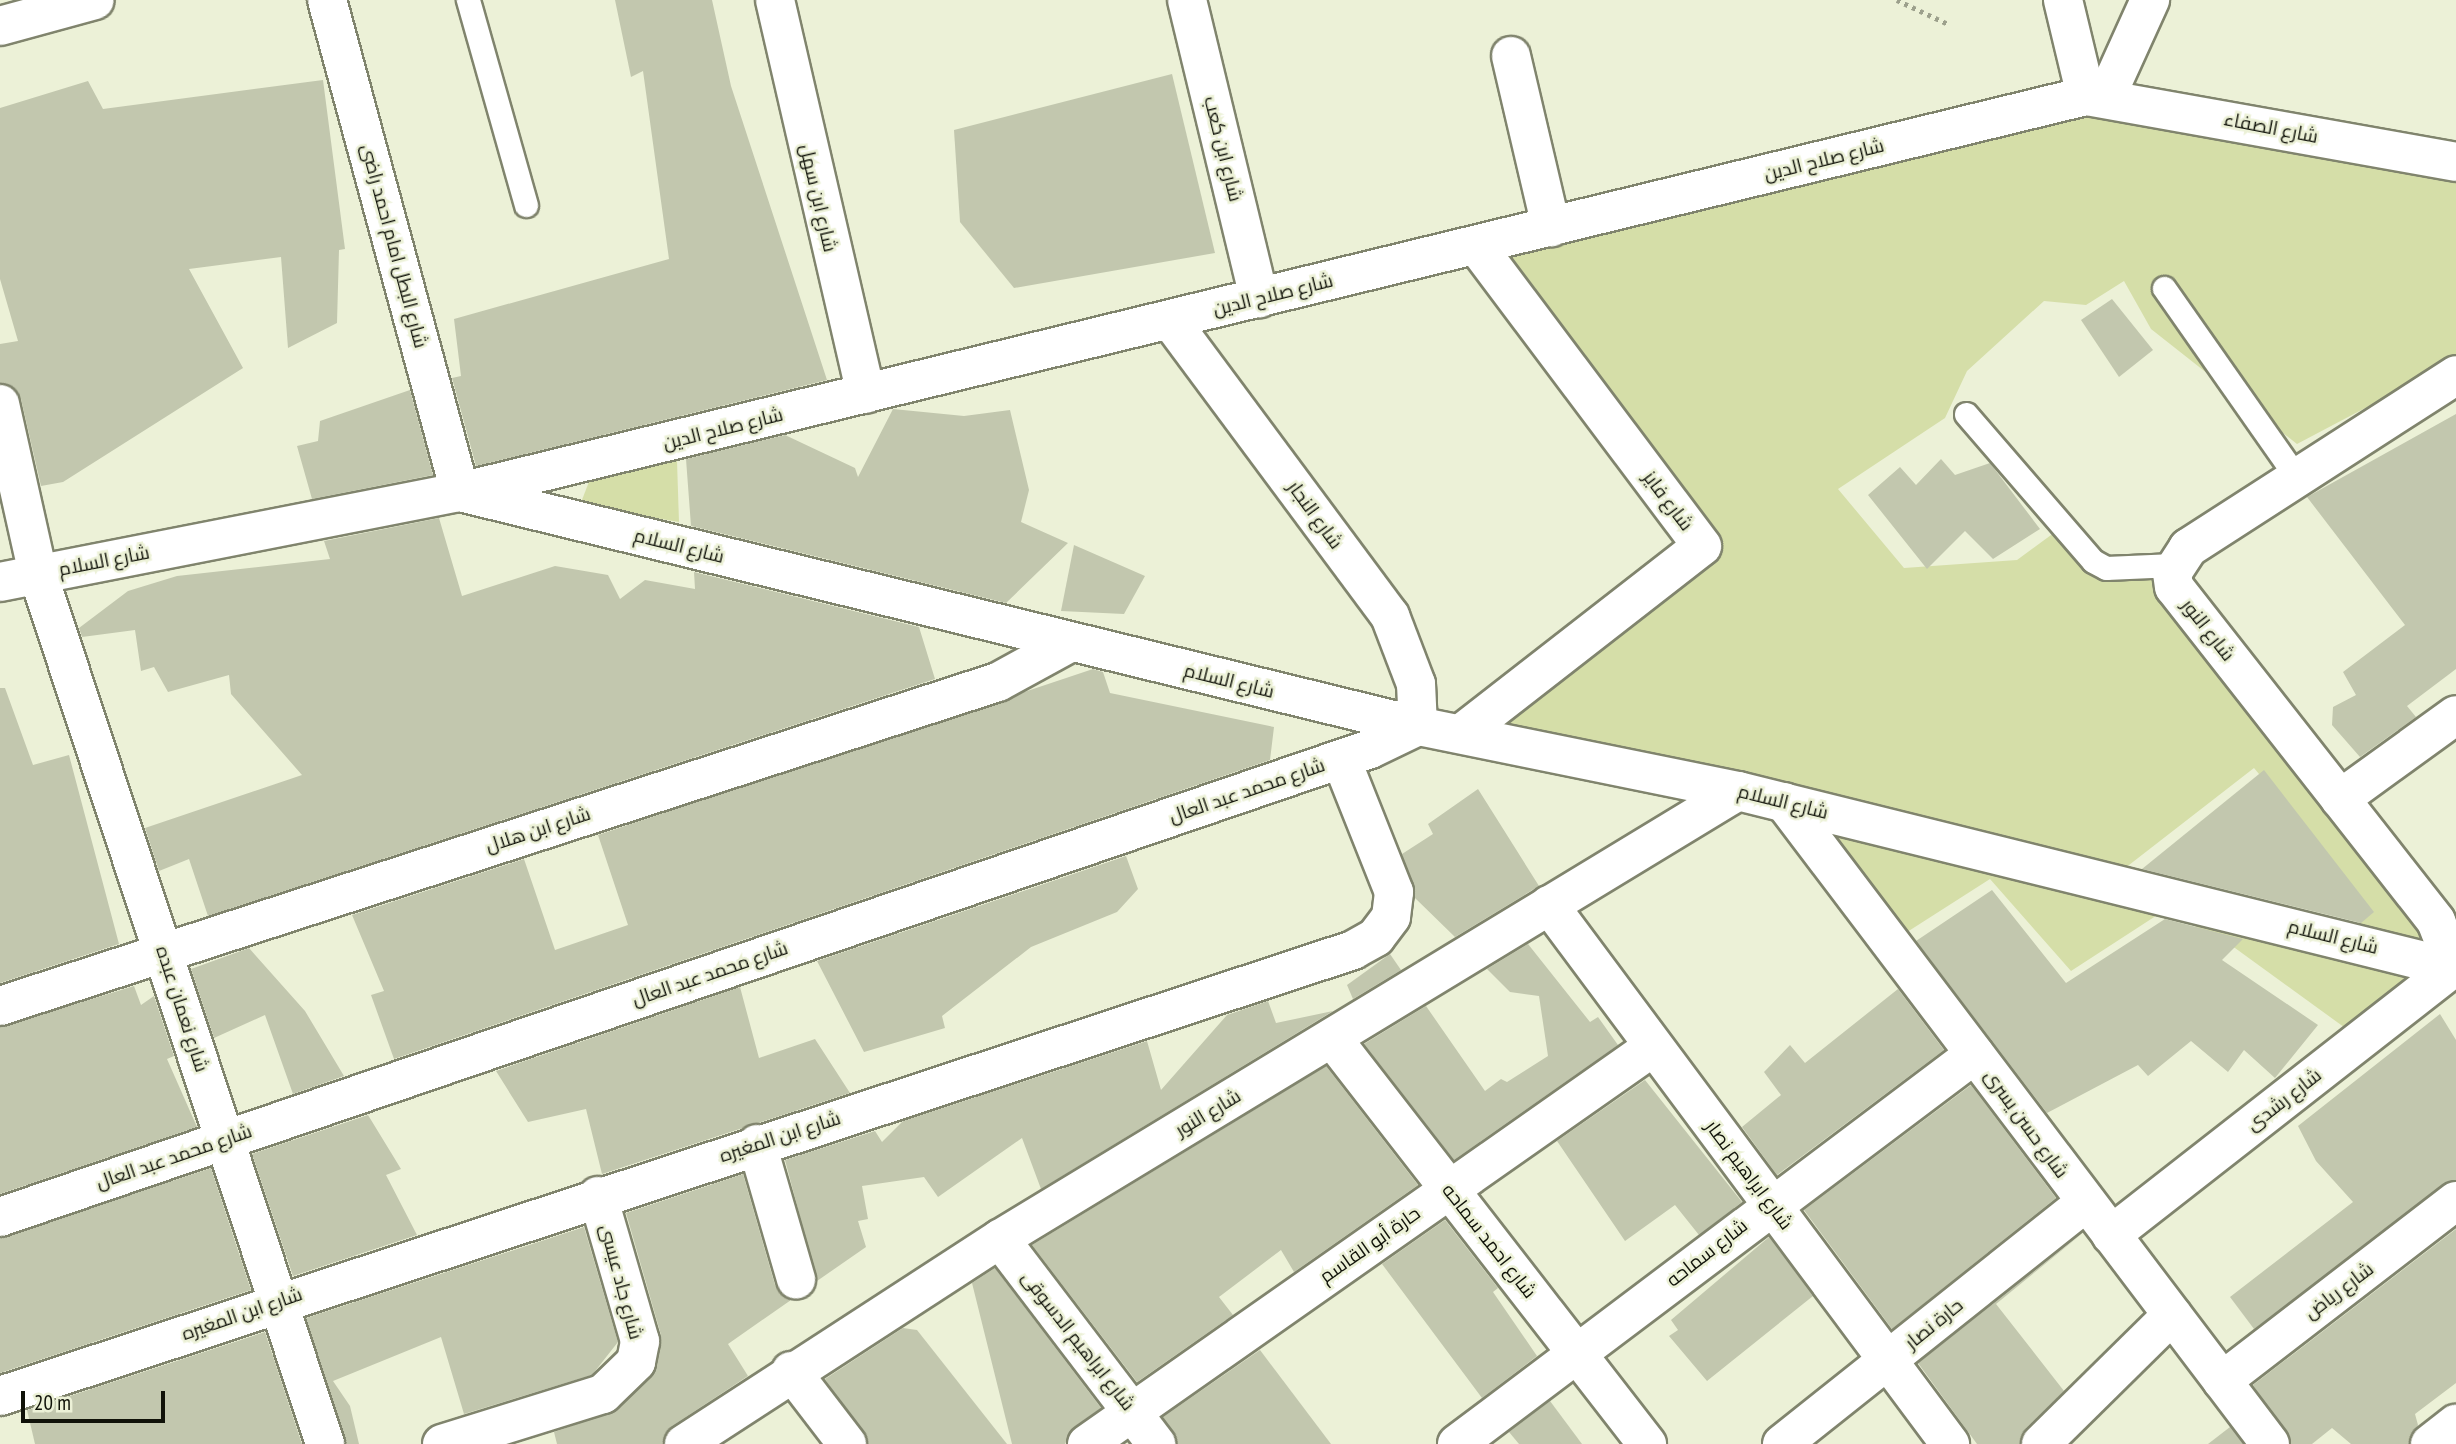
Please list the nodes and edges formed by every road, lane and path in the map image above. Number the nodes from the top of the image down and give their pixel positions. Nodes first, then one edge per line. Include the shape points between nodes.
1 (96, 0) edge
2 (327, 0) edge
3 (468, 0) edge
4 (775, 0) edge
5 (1187, 0) edge
6 (1897, 0) edge
7 (2063, 0) edge
8 (2150, 0) edge
9 (1948, 24) dead end
10 (0, 26) edge
11 (1511, 56) dead end
12 (2096, 97) junction
13 (2456, 162) edge
14 (526, 205) dead end
15 (1551, 227) junction
16 (1476, 245) junction
17 (2164, 288) dead end
18 (1259, 298) junction
19 (1171, 321) junction
20 (2456, 376) edge
21 (866, 394) junction
22 (0, 404) edge
23 (1966, 414) dead end
24 (2297, 478) junction
25 (460, 492) junction
26 (2174, 565) junction
27 (38, 574) junction
28 (0, 582) edge
29 (1070, 642) junction
30 (2456, 715) edge
31 (1418, 726) junction
32 (1462, 733) junction
33 (1341, 759) junction
34 (1738, 791) junction
35 (2340, 799) junction
36 (1784, 802) junction
37 (1549, 905) junction
38 (162, 950) junction
39 (2455, 967) edge
40 (0, 1006) edge
41 (1332, 1038) junction
42 (1653, 1047) junction
43 (1975, 1054) junction
44 (226, 1140) junction
45 (757, 1144) junction
46 (1449, 1190) junction
47 (598, 1196) junction
48 (2456, 1201) edge
49 (1770, 1203) junction
50 (2085, 1203) junction
51 (0, 1217) edge
52 (2112, 1235) junction
53 (1000, 1239) junction
54 (796, 1279) dead end
55 (279, 1301) junction
56 (2172, 1315) junction
57 (1577, 1355) junction
58 (1887, 1361) junction
59 (791, 1371) junction
60 (2222, 1381) junction
61 (0, 1396) edge
62 (1133, 1412) junction
63 (2456, 1424) edge
64 (325, 1444) edge
65 (442, 1444) edge
66 (684, 1444) edge
67 (847, 1444) edge
68 (1087, 1444) edge
69 (1156, 1444) edge
70 (1457, 1444) edge
71 (1647, 1444) edge
72 (1783, 1444) edge
73 (1950, 1444) edge
74 (2041, 1444) edge
75 (2270, 1444) edge
76 (2430, 1444) edge

1 - 10 street
2 - 25 street, شارع البطل امام احمد راضى
3 - 14 lane
4 - 21 street, شارع ابن سهل
5 - 18 street, شارع ابن كعب
6 - 9 path
7 - 12 street
8 - 12 street
11 - 15 street
12 - 13 street, شارع الصفاء
12 - 15 street, شارع صلاح الدين
15 - 16 street, شارع صلاح الدين
16 - 18 street, شارع صلاح الدين
16 - 32 street, شارع فايز via 1702,546
17 - 24 lane
18 - 19 street, شارع صلاح الدين
19 - 21 street, شارع صلاح الدين
19 - 31 street, شارع النجار via 1390,617 1416,684
20 - 24 street
21 - 25 street, شارع صلاح الدين
22 - 27 street, شارع نعمان عبده
23 - 26 lane via 2093,561 2106,568
24 - 26 street via 2188,548
25 - 27 street, شارع السلام
25 - 29 street, شارع السلام
26 - 35 street, شارع النور via 2174,587
27 - 28 street, شارع السلام
27 - 38 street, شارع نعمان عبده
29 - 31 street, شارع السلام
29 - 38 street, شارع ابن هلال via 998,682
30 - 35 street
31 - 32 street, شارع السلام
31 - 33 street, شارع محمد عبد العال
32 - 34 street, شارع السلام
33 - 44 street, شارع محمد عبد العال
33 - 45 street, شارع ابن المغيره via 1394,892 1391,917 1376,937 1353,950
34 - 36 street, شارع السلام
34 - 37 street, شارع النور
35 - 39 street, شارع النور via 2436,921
36 - 39 street, شارع السلام
36 - 43 street, شارع حسن يسرى
37 - 41 street, شارع النور
37 - 42 street, شارع ابراهيم نصار
38 - 40 street, شارع ابن هلال
38 - 44 street, شارع نعمان عبده
39 - 52 street, شارع رشدى
41 - 46 street, شارع احمد سماحه
41 - 53 street, شارع النور
42 - 46 street, حارة أبو القاسم
42 - 49 street, شارع ابراهيم نصار
43 - 49 street, شارع سماحه
43 - 50 street, شارع حسن يسرى
44 - 51 street, شارع محمد عبد العال
44 - 55 street, شارع نعمان عبده
45 - 47 street, شارع ابن المغيره
45 - 54 street
46 - 57 street, شارع احمد سماحه
46 - 62 street, حارة أبو القاسم
47 - 55 street, شارع ابن المغيره
47 - 65 street, شارع جاد عيسى via 640,1340 636,1362 603,1394
48 - 60 street, شارع رياض
49 - 57 street, شارع سماحه
49 - 58 street, شارع ابراهيم نصار
50 - 52 street, شارع حسن يسرى
50 - 58 street, حارة نصار
52 - 56 street, شارع حسن يسرى
53 - 59 street, شارع النور
53 - 62 street, شارع ابراهيم الدسوقى
55 - 61 street, شارع ابن المغيره
55 - 64 street, شارع نعمان عبده
56 - 60 street, شارع حسن يسرى
56 - 74 street
57 - 70 street, شارع سماحه
57 - 71 street, شارع احمد سماحه
58 - 72 street, حارة نصار
58 - 73 street, شارع ابراهيم نصار
59 - 66 street, شارع النور
59 - 67 street
60 - 75 street, شارع حسن يسرى
62 - 68 street, حارة أبو القاسم
62 - 69 street, شارع ابراهيم الدسوقى
63 - 76 street

